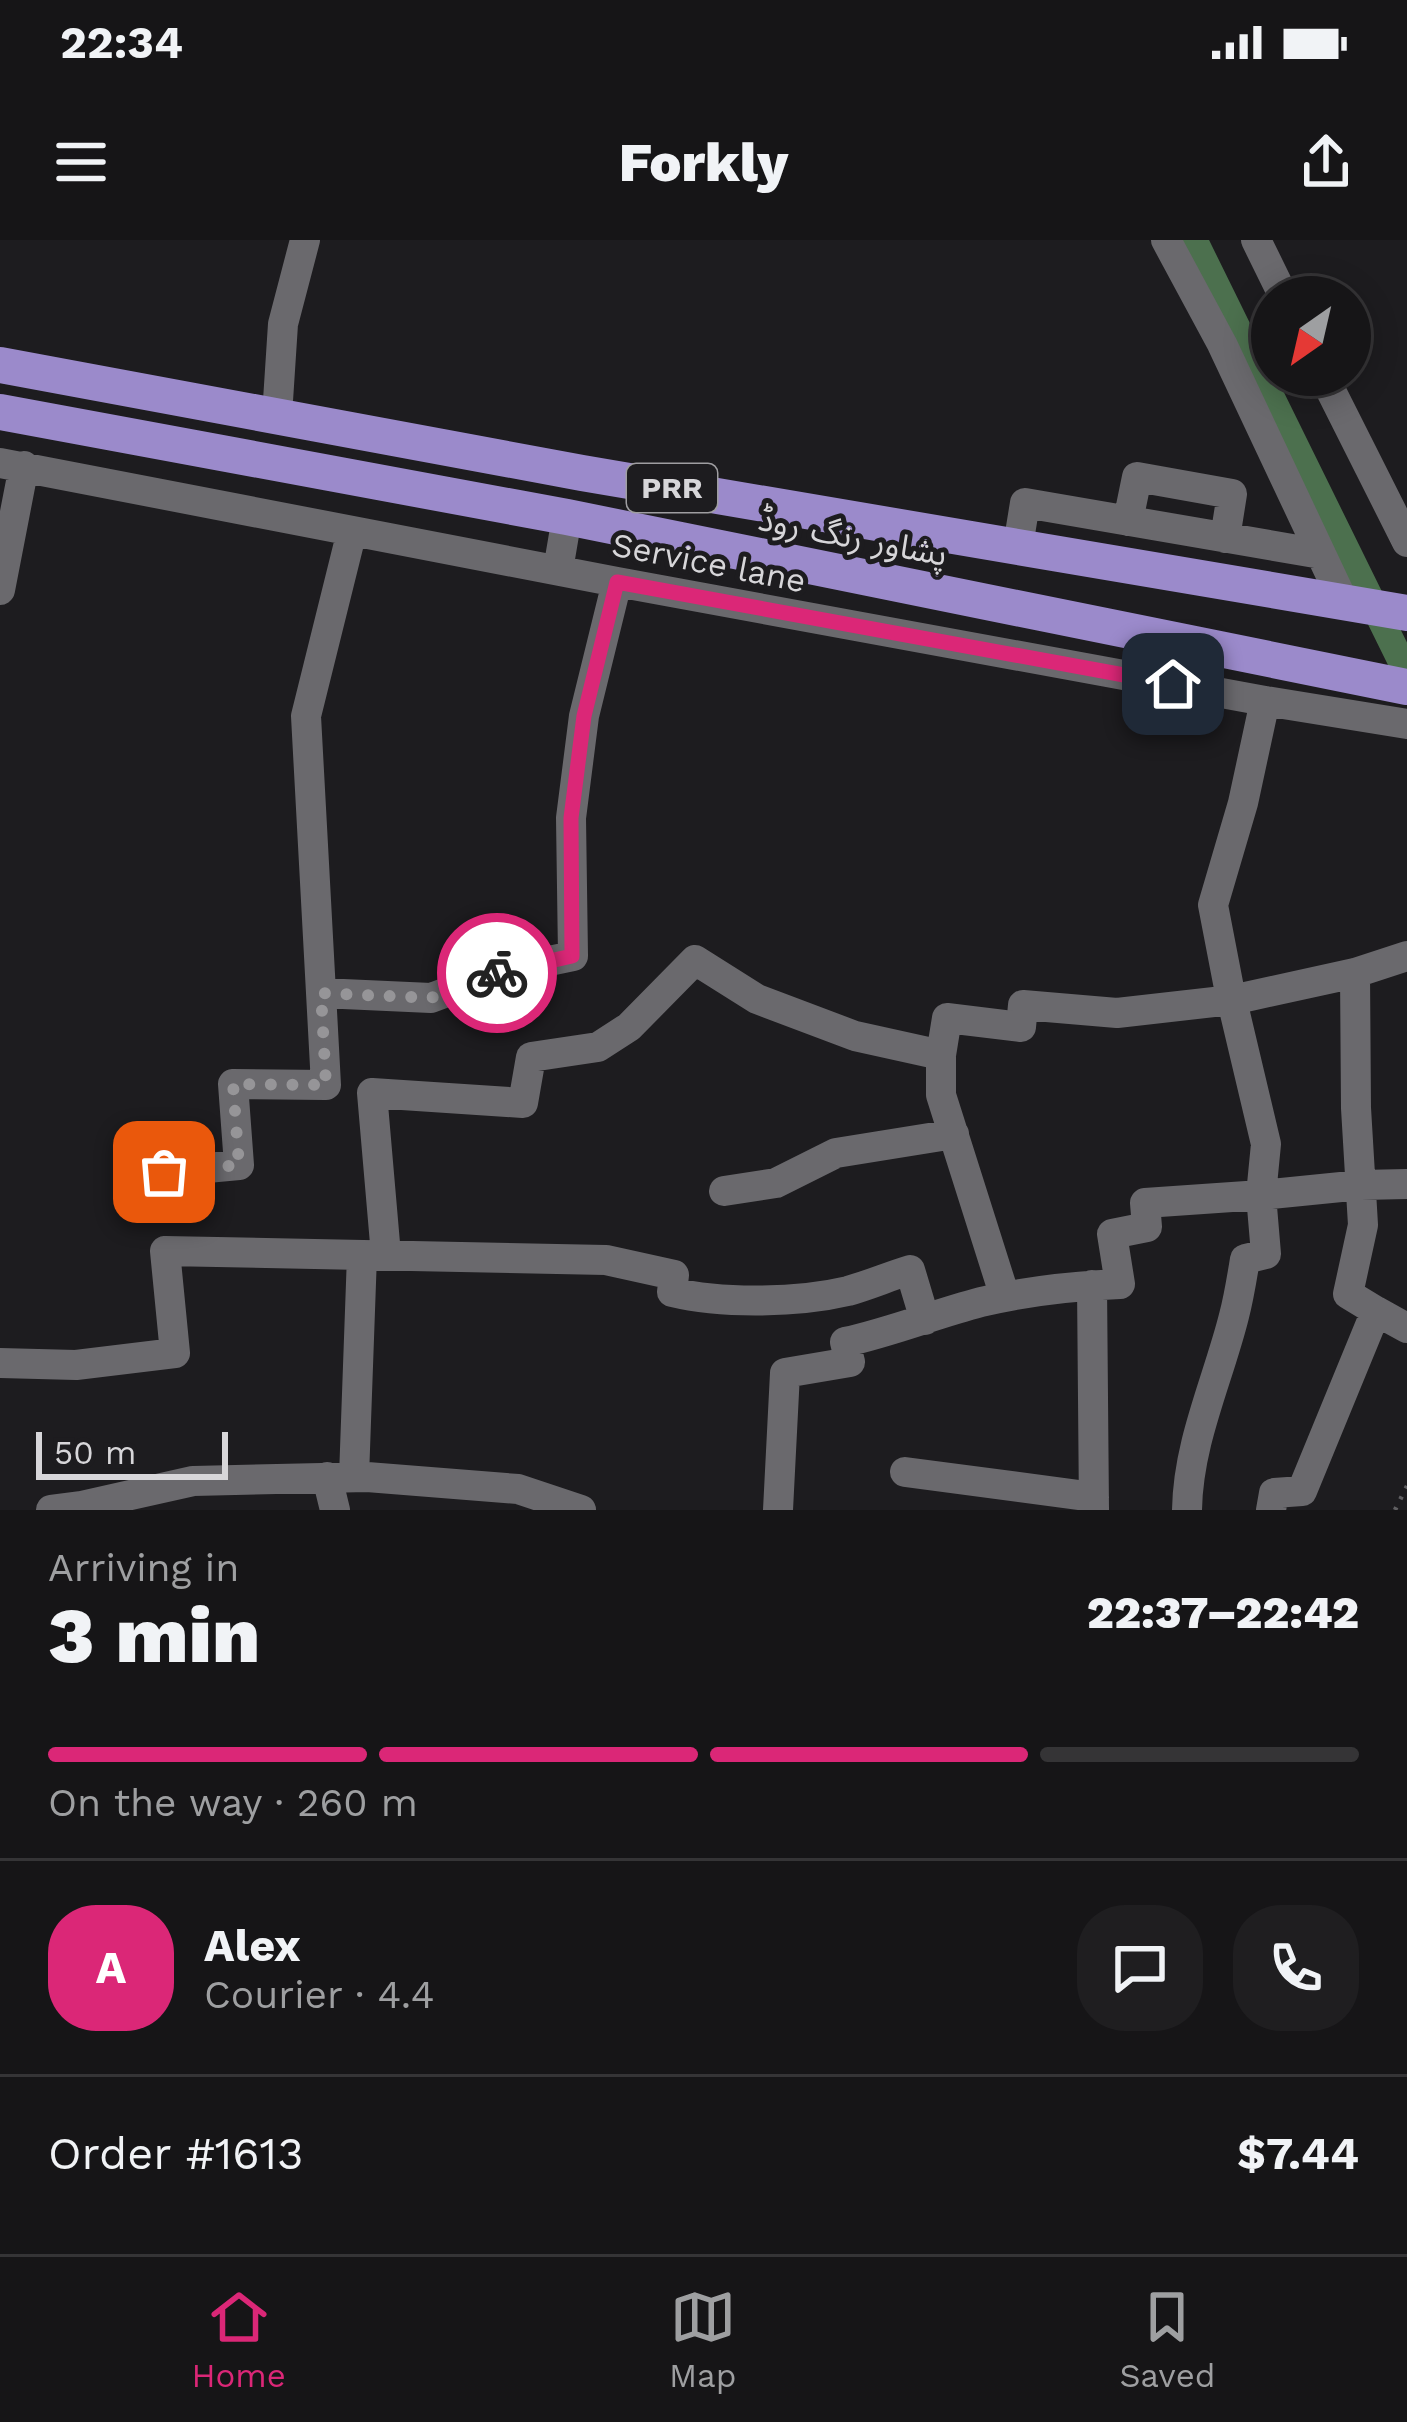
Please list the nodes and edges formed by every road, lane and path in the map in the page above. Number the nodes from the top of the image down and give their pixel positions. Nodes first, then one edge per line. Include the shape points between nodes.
1 (305, 240) edge
2 (1166, 240) edge
3 (1256, 240) edge
4 (1274, 276) edge
5 (0, 365) edge
6 (1334, 396) edge
7 (0, 412) edge
8 (277, 416) junction
9 (12, 464) edge
10 (567, 518) junction
11 (1128, 521) junction
12 (352, 531) junction
13 (1226, 538) junction
14 (1407, 542) edge
15 (1018, 546) junction
16 (1322, 554) junction
17 (558, 570) junction
18 (617, 582) junction
19 (0, 590) edge
20 (1344, 601) junction
21 (1407, 613) edge
22 (1407, 687) edge
23 (1265, 701) junction
24 (1407, 724) edge
25 (1407, 956) edge
26 (1355, 973) junction
27 (321, 993) junction
28 (1232, 1000) junction
29 (941, 1055) junction
30 (954, 1134) junction
31 (164, 1172) dead end
32 (1407, 1184) edge
33 (1361, 1185) junction
34 (724, 1191) dead end
35 (1261, 1195) junction
36 (374, 1255) junction
37 (1092, 1285) junction
38 (1005, 1298) junction
39 (1376, 1311) junction
40 (925, 1320) junction
41 (1407, 1328) edge
42 (0, 1363) edge
43 (905, 1472) dead end
44 (340, 1477) junction
45 (1407, 1486) edge
46 (1094, 1503) edge
47 (50, 1510) edge
48 (335, 1510) edge
49 (581, 1510) edge
50 (778, 1510) edge
51 (1187, 1510) edge
52 (1271, 1510) edge
53 (1395, 1510) edge

1 - 8 street via 283,324
2 - 16 street
3 - 4 street
5 - 8 highway, پشاور رنگ روڈ / PRR
6 - 14 street
7 - 10 highway, پشاور رنگ روڈ / PRR
8 - 15 highway, پشاور رنگ روڈ / PRR
9 - 12 street, Service lane
9 - 19 street
10 - 17 street
10 - 22 highway, پشاور رنگ روڈ / PRR
11 - 13 street
11 - 13 street via 1137,477 1232,494
11 - 15 street via 1025,503
12 - 17 street, Service lane
12 - 27 street via 306,716
13 - 16 street
15 - 20 highway, پشاور رنگ روڈ / PRR
16 - 20 street
17 - 18 street, Service lane
18 - 23 street, Service lane
18 - 27 street via 584,716 571,818 572,956 431,998
20 - 21 highway, پشاور رنگ روڈ / PRR
23 - 24 street, Service lane
23 - 28 street via 1213,904
25 - 26 street
26 - 28 street
26 - 33 street
27 - 31 street via 326,1085 233,1084 239,1165
28 - 29 street via 1117,1013 1023,1005 1021,1027 947,1018
28 - 35 street via 1266,1144
29 - 30 street via 941,1095
29 - 36 street via 855,1036 757,1000 695,960 629,1028 598,1047 531,1057 523,1103 373,1093
30 - 34 street via 836,1153 776,1184
30 - 38 street
32 - 33 street
33 - 35 street
33 - 39 street via 1363,1225 1348,1294
35 - 37 street via 1145,1203 1148,1227 1112,1234 1120,1284
35 - 51 street via 1266,1254 1245,1259 1205,1405
36 - 40 street via 606,1260 674,1275 672,1292 699,1298 846,1291 910,1270
36 - 42 street via 165,1251 175,1353 76,1365
36 - 44 street
37 - 38 street
37 - 46 street
38 - 40 street
39 - 41 street
39 - 52 street via 1302,1491 1274,1493
40 - 50 street via 845,1342 850,1362 785,1373
43 - 46 street
44 - 47 street via 193,1481
44 - 48 street
44 - 49 street via 518,1489
45 - 53 path

